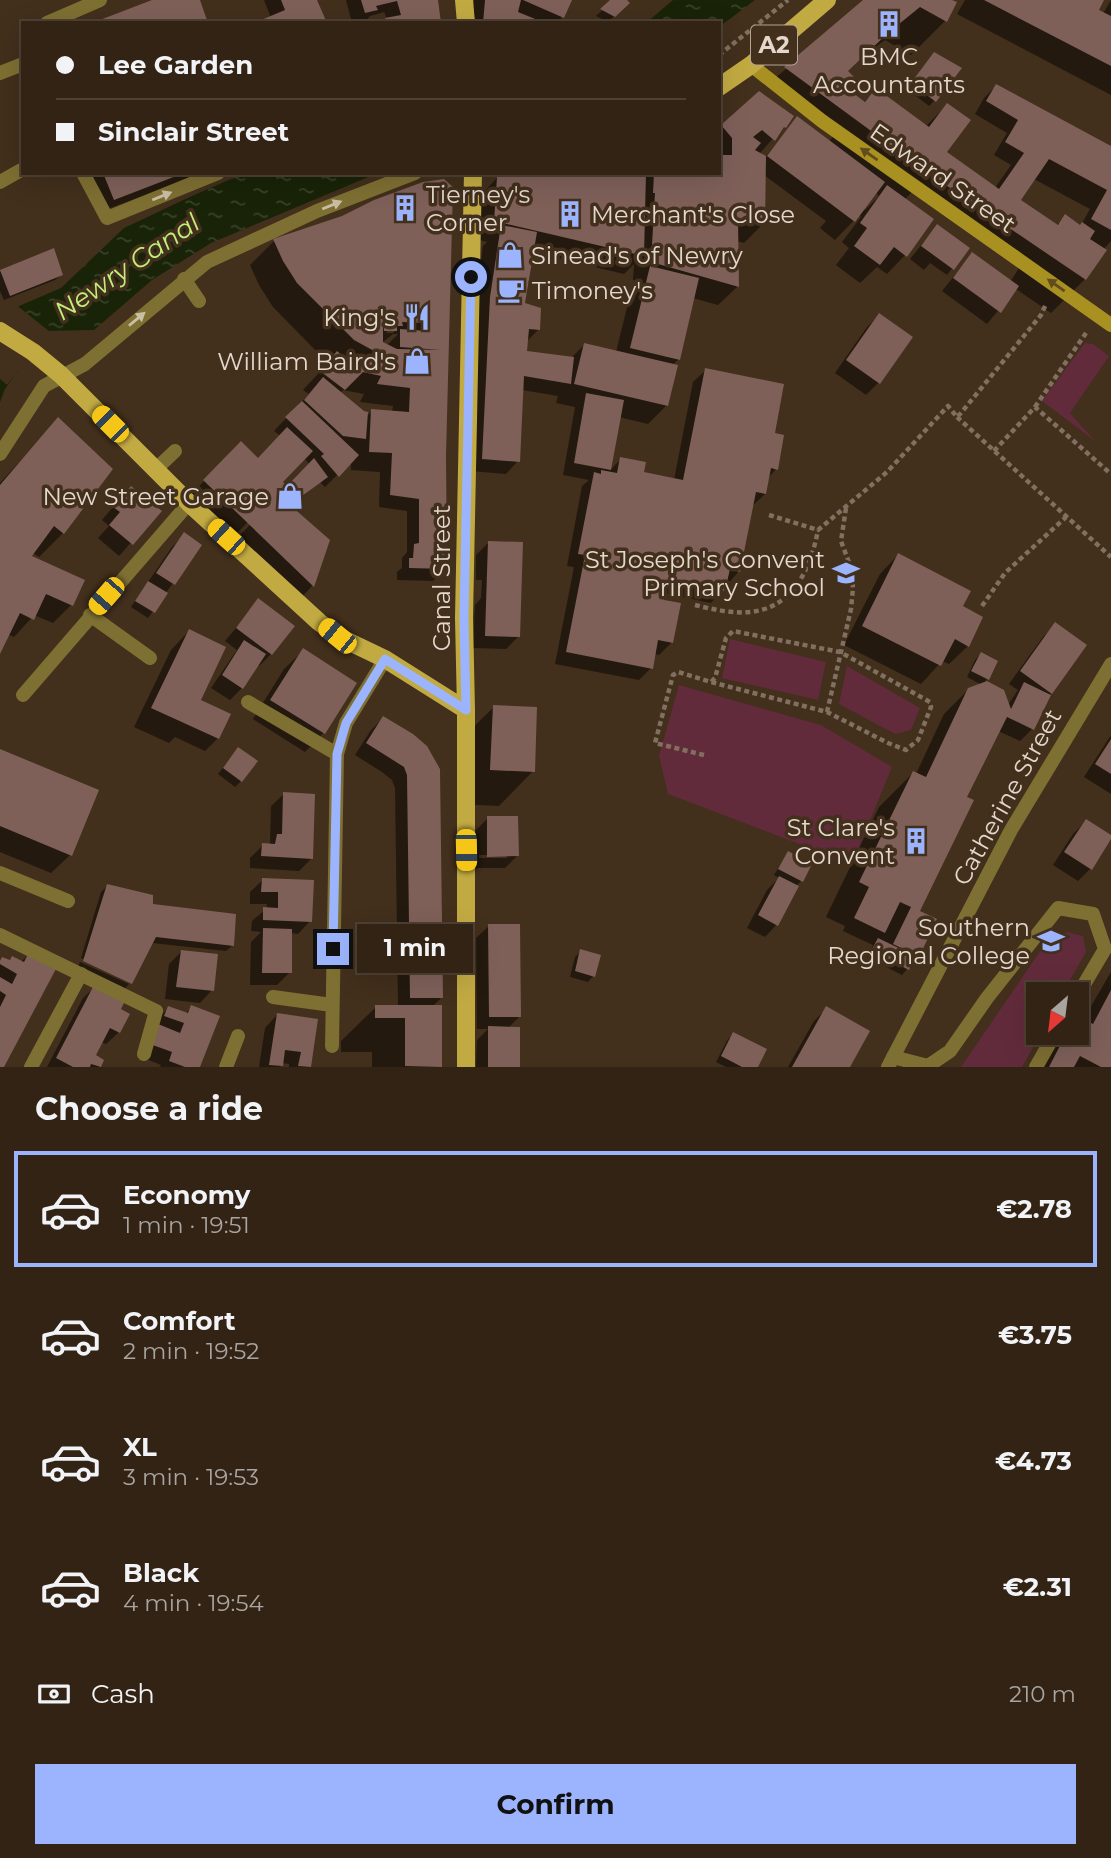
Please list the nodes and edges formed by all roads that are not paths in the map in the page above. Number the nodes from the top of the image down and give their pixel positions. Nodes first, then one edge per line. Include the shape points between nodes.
1 (100, 0) edge
2 (464, 0) edge
3 (827, 0) edge
4 (52, 21) edge
5 (466, 21) edge
6 (21, 65) edge
7 (751, 65) junction
8 (0, 73) edge
9 (721, 86) edge
10 (21, 170) edge
11 (84, 175) edge
12 (213, 175) edge
13 (410, 175) edge
14 (473, 175) edge
15 (0, 182) edge
16 (184, 279) junction
17 (199, 301) dead end
18 (1111, 325) edge
19 (0, 331) edge
20 (61, 375) junction
21 (175, 451) dead end
22 (0, 454) edge
23 (155, 470) junction
24 (188, 503) junction
25 (90, 615) junction
26 (150, 658) dead end
27 (385, 659) junction
28 (1111, 664) edge
29 (23, 695) dead end
30 (248, 702) dead end
31 (466, 710) junction
32 (337, 754) junction
33 (0, 873) edge
34 (68, 901) dead end
35 (0, 935) edge
36 (81, 974) junction
37 (1085, 982) edge
38 (273, 997) dead end
39 (332, 1004) junction
40 (237, 1036) dead end
41 (1049, 1045) edge
42 (332, 1046) dead end
43 (144, 1054) dead end
44 (891, 1062) edge
45 (31, 1067) edge
46 (226, 1067) edge
47 (466, 1067) edge
48 (1036, 1067) edge

1 - 4 street
2 - 5 main road
3 - 7 main road, A2
6 - 8 street
7 - 9 main road, A2
18 -> 7 main road, Edward Street via 822,121
10 - 15 street
11 -> 12 street via 107,218
16 -> 13 street via 206,262 253,240
14 - 31 main road, Canal Street
16 - 17 street
20 -> 16 street via 85,364
19 - 20 main road
20 - 22 street via 44,386
20 - 23 main road
21 - 23 street
23 - 24 main road
24 - 25 street
24 - 27 main road via 337,636
25 - 26 street
25 - 29 street
27 - 31 main road
27 - 32 street via 346,723
28 - 44 street, Catherine Street via 1011,830
30 - 32 street
31 - 47 main road, Canal Street
32 - 39 street
33 - 34 street
35 - 36 street
36 - 43 street via 156,1011
36 - 45 street
37 - 44 street via 1105,949 1093,914 1058,908 950,1052 928,1066
38 - 39 street
39 - 42 street
40 - 46 street
41 - 48 street

